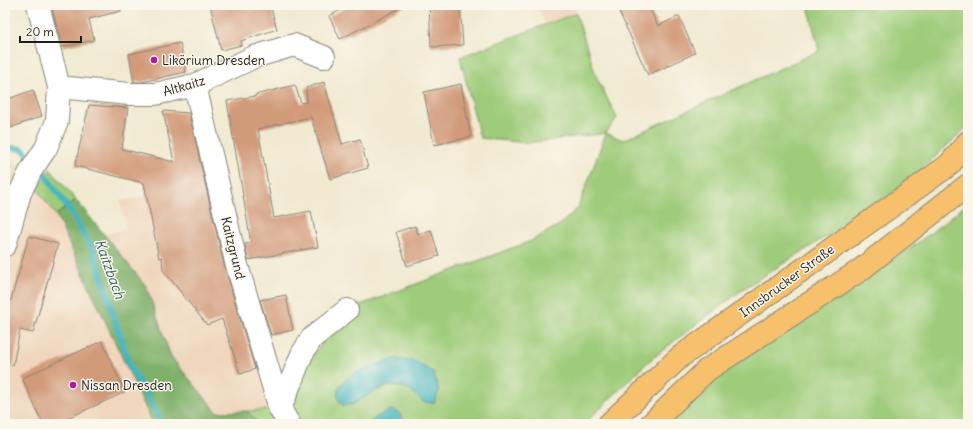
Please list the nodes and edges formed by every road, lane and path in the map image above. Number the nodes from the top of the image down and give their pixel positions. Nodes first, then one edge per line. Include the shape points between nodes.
1 (38, 5) edge
2 (324, 57) dead end
3 (195, 85) junction
4 (59, 87) junction
5 (968, 142) edge
6 (968, 185) edge
7 (5, 245) edge
8 (347, 310) dead end
9 (284, 416) edge
10 (609, 424) edge
11 (651, 424) edge

1 - 4 street
2 - 3 street, Altkaitz via 294,45 254,57
3 - 4 street, Altkaitz via 155,94
3 - 9 street, Kaitzgrund via 236,262
4 - 7 street via 57,121 46,148 20,193
5 - 10 main road, Innsbrucker Straße via 949,165 680,357
6 - 11 main road via 859,271 707,370
8 - 9 street, Kaitzgrund via 312,338 302,354

